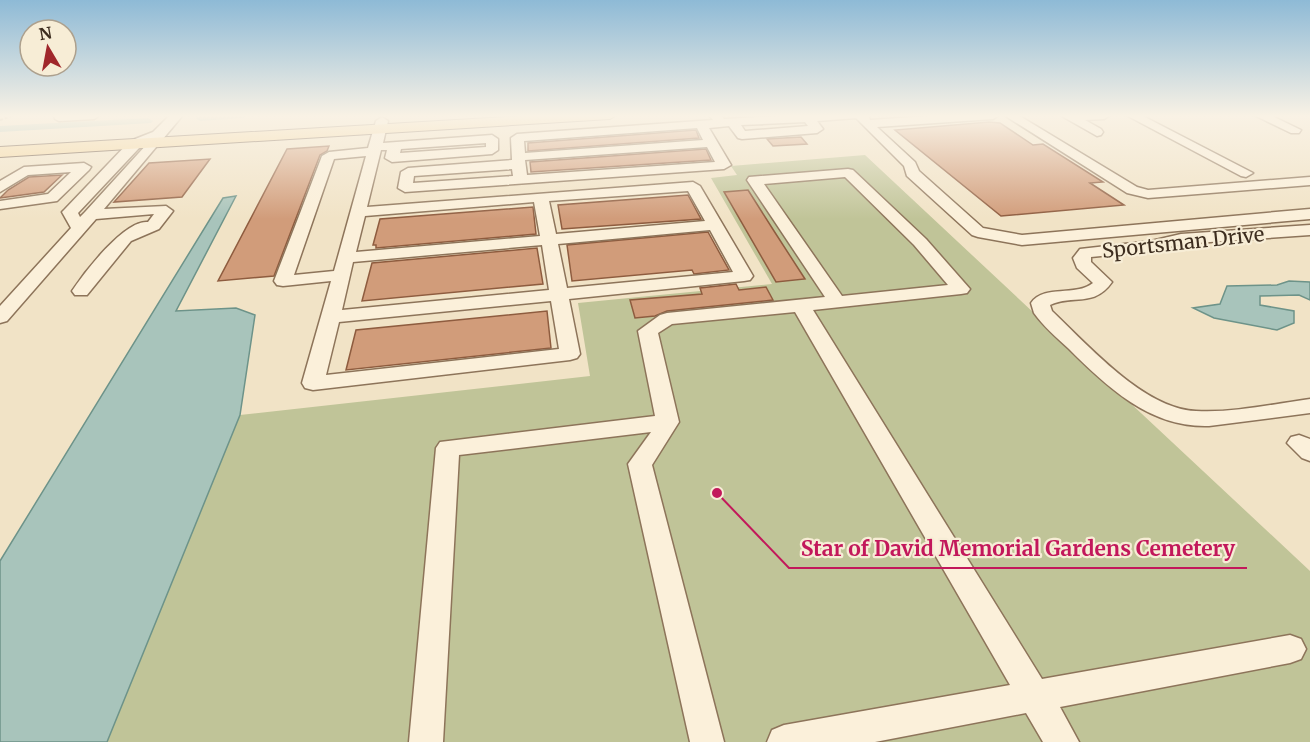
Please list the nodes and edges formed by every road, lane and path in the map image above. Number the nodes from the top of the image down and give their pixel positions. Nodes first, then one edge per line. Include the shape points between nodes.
1 (374, 149) edge
2 (40, 150) edge
3 (130, 150) edge
4 (144, 150) edge
5 (370, 150) edge
6 (394, 150) edge
7 (492, 150) edge
8 (518, 150) edge
9 (573, 150) edge
10 (716, 150) edge
11 (896, 150) edge
12 (1066, 150) edge
13 (1200, 150) edge
14 (0, 152) edge
15 (518, 156) junction
16 (1310, 167) edge
17 (0, 171) edge
18 (24, 171) junction
19 (1246, 173) junction
20 (520, 180) junction
21 (1310, 181) edge
22 (1120, 183) junction
23 (0, 188) edge
24 (541, 197) junction
25 (0, 205) edge
26 (130, 212) junction
27 (358, 212) junction
28 (1310, 214) edge
29 (73, 215) junction
30 (0, 218) edge
31 (715, 225) junction
32 (117, 228) dead end
33 (1310, 230) edge
34 (549, 240) junction
35 (344, 266) junction
36 (81, 291) dead end
37 (559, 295) junction
38 (838, 303) junction
39 (802, 307) junction
40 (0, 317) edge
41 (331, 317) junction
42 (1310, 406) edge
43 (668, 422) junction
44 (1290, 649) dead end
45 (1034, 696) junction
46 (426, 742) edge
47 (707, 742) edge
48 (784, 742) edge
49 (1062, 742) edge

1 - 27 street
2 - 14 main road
3 - 29 street
4 - 29 street
5 - 35 street via 329,156 283,280
6 - 7 street via 392,158
8 - 15 street
9 - 15 street
10 - 20 street via 724,165
11 - 28 street via 912,173 978,232 1022,240
12 - 22 street
13 - 19 street
15 - 20 street
15 - 20 street via 408,172 405,188
16 - 19 street
17 - 18 street
18 - 23 street
18 - 25 street via 84,167 52,198
19 - 22 street
21 - 22 street via 1148,194
24 - 27 street
24 - 31 street via 693,186
24 - 34 street
26 - 29 street
26 - 32 street
26 - 36 street via 165,211 153,226 125,238
27 - 35 street
29 - 30 street
29 - 40 street
31 - 34 street
31 - 37 street via 744,276
33 - 42 street, Sportsman Drive via 1181,239 1086,253 1081,258 1083,264 1103,282 1101,286 1086,293 1048,297 1040,303 1043,313 1138,399 1164,414 1194,419
34 - 35 street
34 - 37 street
35 - 41 street
37 - 41 street
37 - 41 street via 570,354 313,383
38 - 38 street via 961,289 920,242 848,173 754,180
38 - 39 street
39 - 43 street via 667,320 648,331
39 - 45 street
43 - 46 street via 448,448
43 - 47 street via 640,464
44 - 45 street
45 - 48 street
45 - 49 street

